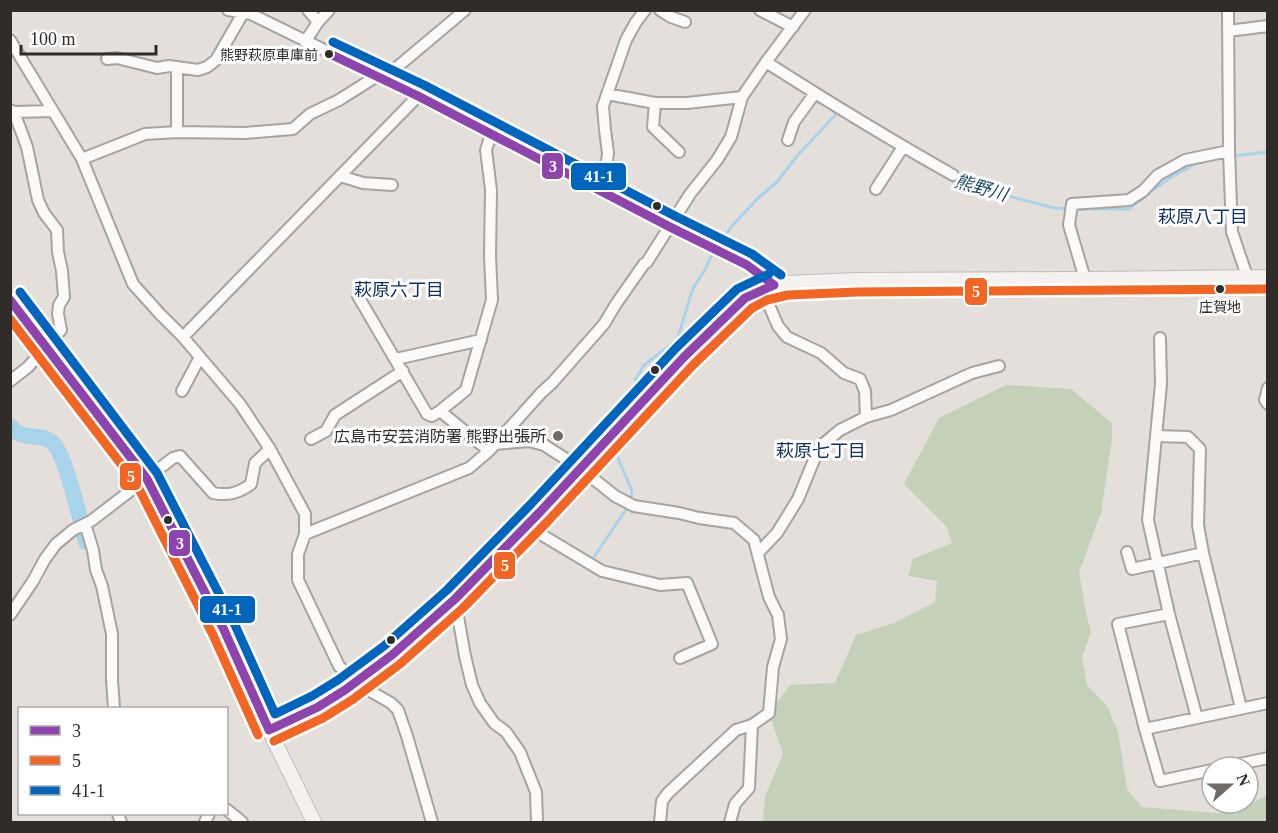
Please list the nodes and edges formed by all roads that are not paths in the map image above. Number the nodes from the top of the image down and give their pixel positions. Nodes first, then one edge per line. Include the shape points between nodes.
1 (228, 10) edge
2 (308, 10) edge
3 (329, 10) edge
4 (465, 10) edge
5 (645, 10) edge
6 (660, 10) edge
7 (760, 10) edge
8 (805, 10) edge
9 (1228, 10) edge
10 (243, 13) junction
11 (318, 22) junction
12 (685, 22) dead end
13 (1268, 26) edge
14 (793, 27) junction
15 (1228, 31) junction
16 (10, 40) edge
17 (304, 42) junction
18 (107, 59) dead end
19 (766, 62) junction
20 (177, 67) junction
21 (380, 78) junction
22 (815, 93) junction
23 (607, 94) junction
24 (417, 96) junction
25 (742, 97) junction
26 (655, 103) junction
27 (12, 111) edge
28 (53, 111) junction
29 (177, 132) junction
30 (491, 134) junction
31 (788, 140) dead end
32 (903, 147) junction
33 (1229, 151) junction
34 (679, 152) dead end
35 (82, 159) junction
36 (952, 175) dead end
37 (340, 176) junction
38 (392, 185) dead end
39 (594, 188) junction
40 (876, 189) dead end
41 (670, 227) junction
42 (1247, 276) junction
43 (1268, 277) edge
44 (1085, 279) junction
45 (768, 287) junction
46 (358, 296) dead end
47 (10, 299) edge
48 (183, 337) junction
49 (1160, 338) dead end
50 (481, 340) junction
51 (47, 346) junction
52 (200, 357) junction
53 (396, 359) junction
54 (999, 366) dead end
55 (403, 371) junction
56 (10, 381) edge
57 (1268, 388) edge
58 (182, 391) dead end
59 (1268, 404) edge
60 (441, 411) junction
61 (866, 417) junction
62 (1156, 436) junction
63 (311, 439) dead end
64 (492, 447) junction
65 (270, 449) junction
66 (580, 468) junction
67 (147, 479) junction
68 (85, 524) junction
69 (526, 526) junction
70 (305, 534) junction
71 (1127, 552) dead end
72 (758, 553) junction
73 (1203, 554) junction
74 (1158, 564) junction
75 (455, 599) junction
76 (1169, 614) junction
77 (10, 615) edge
78 (680, 658) dead end
79 (356, 682) junction
80 (1268, 703) edge
81 (114, 707) edge
82 (1241, 708) junction
83 (1197, 718) junction
84 (752, 724) junction
85 (1145, 729) junction
86 (268, 730) junction
87 (1200, 773) edge
88 (228, 811) edge
89 (242, 822) edge
90 (314, 822) edge
91 (432, 822) edge
92 (537, 822) edge
93 (660, 822) edge
94 (730, 822) edge

1 - 10 street
2 - 11 street
3 - 11 street
4 - 21 street
5 - 23 street via 626,40
6 - 12 street
7 - 14 street
8 - 14 street
9 - 15 street
10 - 17 street
10 - 20 street via 216,60 198,70
11 - 17 street
13 - 15 street
14 - 19 street
15 - 33 street
16 - 28 street
17 - 21 street
18 - 20 street via 157,68
19 - 22 street
19 - 25 street
20 - 29 street
21 - 24 street
21 - 29 street via 310,114 293,129
22 - 31 street via 794,122
22 - 32 street
23 - 26 street
23 - 39 street via 603,106 607,161
24 - 30 street
24 - 37 street
25 - 26 street via 687,104
25 - 41 street via 731,137
26 - 34 street via 653,127
27 - 28 street
27 - 51 street via 27,147 38,200 57,230 64,297 58,314 61,330
28 - 35 street
29 - 35 street via 145,134
30 - 39 street
30 - 50 street via 486,150 492,300
32 - 36 street
32 - 40 street
33 - 42 street via 1232,232
33 - 44 street via 1185,160 1158,175 1129,200 1072,204 1069,225
35 - 48 street via 133,284
37 - 38 street
37 - 48 street
39 - 41 street
41 - 45 street via 747,265
41 - 64 street via 604,324
42 - 43 main road
42 - 44 main road
44 - 45 main road via 857,280
45 - 61 street via 778,326 787,337 821,353 844,373 860,379 865,391
45 - 66 main road via 745,298
46 - 53 street
47 - 51 main road
48 - 52 street
49 - 62 street
50 - 53 street
50 - 60 street via 466,390
51 - 56 street
51 - 67 main road
52 - 58 street
52 - 65 street via 240,404
53 - 55 street
54 - 61 street via 972,373 891,410
55 - 60 street via 428,414
55 - 63 street via 335,415 326,431
57 - 59 street
60 - 64 street
61 - 72 street via 822,445 798,499 777,533
62 - 73 street via 1188,437 1200,449 1198,525
62 - 74 street via 1148,520
64 - 66 street via 529,441 544,445
64 - 70 street via 469,468
65 - 67 street via 255,463 251,484 231,494 213,494 180,456
65 - 70 street via 305,513
66 - 69 main road
66 - 72 street via 634,506 734,523 754,540
67 - 68 street
67 - 86 main road via 224,630
68 - 77 street via 56,544
68 - 81 street via 112,634
69 - 75 main road
69 - 78 street via 602,571 660,585 687,583 712,644
70 - 79 street via 298,554 298,580 339,666
71 - 74 street via 1132,569
72 - 84 street via 769,597 778,615 781,639 773,667 769,713
73 - 74 street
73 - 82 street
74 - 76 street
75 - 79 main road
75 - 92 street via 472,685 494,723 520,752 536,792
76 - 83 street
76 - 85 street via 1118,624
79 - 86 main road via 318,707
79 - 91 street via 398,710
80 - 82 street
82 - 83 street
83 - 85 street
84 - 93 street via 736,730 668,793 662,801
84 - 94 street via 748,788 735,804
85 - 87 street via 1160,781
86 - 90 main road
88 - 89 street

